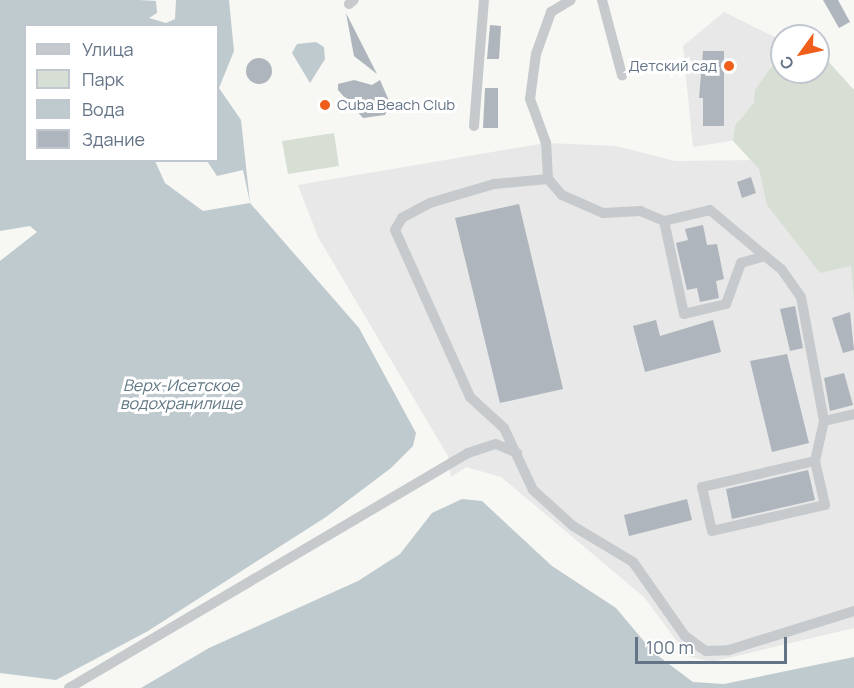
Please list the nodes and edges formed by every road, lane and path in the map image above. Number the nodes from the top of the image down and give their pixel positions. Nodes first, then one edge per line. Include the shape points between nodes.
1 (484, 0) edge
2 (571, 0) edge
3 (602, 0) edge
4 (622, 75) dead end
5 (474, 126) dead end
6 (548, 180) junction
7 (664, 221) junction
8 (765, 256) junction
9 (854, 414) edge
10 (825, 421) junction
11 (517, 453) junction
12 (815, 461) junction
13 (854, 611) edge
14 (69, 688) edge

1 - 5 lane
2 - 6 lane via 551,12 536,54 530,99 546,143
3 - 4 lane
6 - 7 lane via 562,195 603,213 641,211
6 - 11 lane via 494,184 430,203 402,218 395,230 470,397 504,429
7 - 8 lane via 710,210
7 - 8 lane via 684,314 726,304 741,263
8 - 10 lane via 801,297
9 - 10 lane
10 - 12 lane
11 - 13 lane via 534,490 573,526 633,562 668,618 706,651 729,650
11 - 14 lane via 496,444 468,453
12 - 12 lane via 825,505 712,531 702,487

